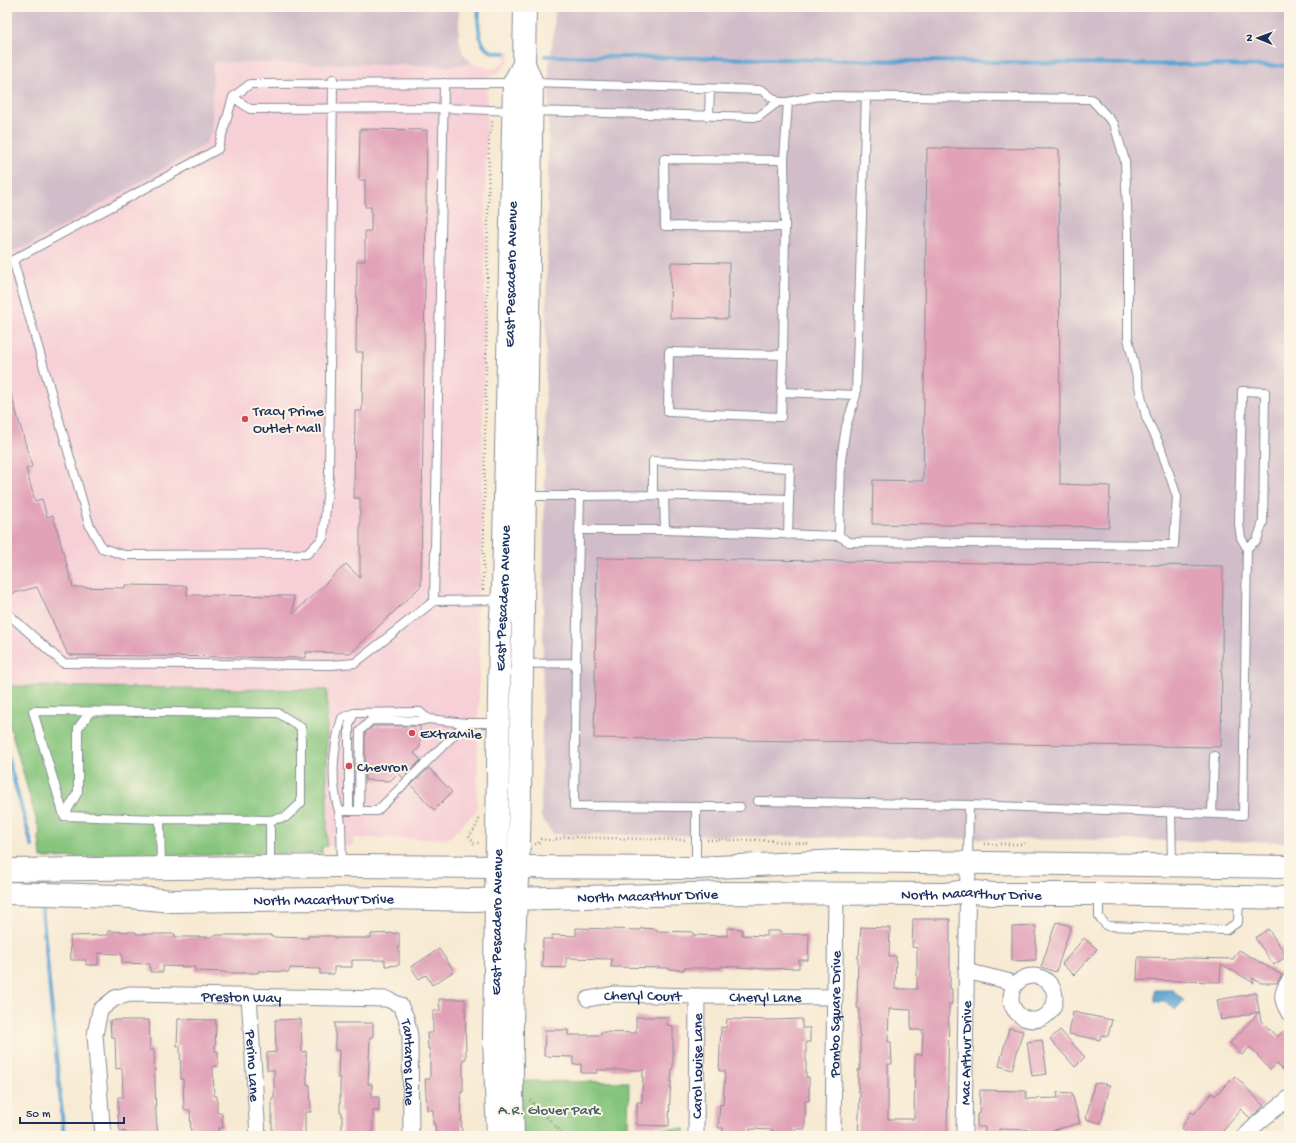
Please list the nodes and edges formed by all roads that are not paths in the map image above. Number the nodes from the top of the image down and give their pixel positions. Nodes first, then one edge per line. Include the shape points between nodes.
1 (525, 7) edge
2 (523, 77) junction
3 (333, 81) junction
4 (444, 83) junction
5 (710, 89) junction
6 (233, 97) junction
7 (866, 97) junction
8 (778, 102) junction
9 (788, 102) junction
10 (444, 108) junction
11 (332, 109) junction
12 (522, 111) junction
13 (709, 115) junction
14 (784, 160) junction
15 (785, 227) junction
16 (10, 260) edge
17 (783, 355) junction
18 (781, 392) junction
19 (856, 395) junction
20 (653, 495) junction
21 (515, 496) junction
22 (580, 496) junction
23 (664, 496) junction
24 (789, 499) junction
25 (579, 530) junction
26 (665, 530) junction
27 (788, 535) junction
28 (839, 536) junction
29 (1247, 548) junction
30 (493, 600) junction
31 (434, 601) junction
32 (7, 613) edge
33 (576, 663) junction
34 (522, 664) junction
35 (90, 712) junction
36 (354, 713) junction
37 (428, 719) junction
38 (466, 723) junction
39 (499, 723) junction
40 (1214, 756) dead end
41 (758, 801) dead end
42 (968, 805) junction
43 (740, 806) dead end
44 (696, 807) junction
45 (349, 810) junction
46 (339, 811) junction
47 (359, 811) junction
48 (1171, 813) junction
49 (1212, 814) junction
50 (64, 816) junction
51 (160, 819) junction
52 (270, 820) junction
53 (968, 863) junction
54 (1172, 865) junction
55 (342, 866) junction
56 (496, 866) junction
57 (270, 867) junction
58 (518, 867) junction
59 (1289, 867) edge
60 (161, 868) junction
61 (696, 868) junction
62 (7, 870) edge
63 (968, 891) junction
64 (836, 892) junction
65 (7, 893) edge
66 (1099, 894) junction
67 (1239, 896) junction
68 (506, 898) junction
69 (1289, 898) edge
70 (966, 970) junction
71 (1289, 981) edge
72 (1014, 985) dead end
73 (249, 996) junction
74 (697, 996) junction
75 (835, 997) junction
76 (387, 999) joint
77 (588, 999) dead end
78 (1289, 1013) edge
79 (1289, 1098) edge
80 (103, 1136) edge
81 (258, 1136) edge
82 (411, 1136) edge
83 (498, 1136) edge
84 (514, 1136) edge
85 (696, 1136) edge
86 (833, 1136) edge
87 (964, 1136) edge
88 (1245, 1136) edge

1 - 2 main road, East Pescadero Avenue
2 - 4 lane
2 - 5 lane
2 - 12 main road, East Pescadero Avenue
3 - 4 lane
3 - 6 lane via 250,84
3 - 11 lane
4 - 10 lane
5 - 8 lane via 762,90
5 - 13 lane
6 - 11 lane via 250,109
6 - 16 lane via 218,149
7 - 9 lane via 818,96
7 - 19 lane
7 - 28 lane via 1091,99 1114,124 1125,161 1128,338 1146,416 1160,446 1177,497 1174,546 849,542
8 - 9 lane
8 - 13 lane via 758,117
9 - 14 lane
10 - 11 lane
10 - 12 lane
10 - 31 lane
11 - 16 lane via 329,477 323,538 308,554 124,555 102,548 89,524
12 - 13 lane
12 - 21 main road, East Pescadero Avenue
14 - 15 lane
14 - 15 lane via 664,159 665,226
15 - 17 lane
17 - 18 lane
17 - 18 lane via 669,352 668,412 781,417
18 - 19 lane
19 - 28 lane via 846,427 841,460
20 - 22 lane
20 - 23 lane
20 - 24 lane via 653,461 790,468
21 - 22 lane
21 - 30 main road, East Pescadero Avenue
21 - 34 main road, East Pescadero Avenue
22 - 25 lane
23 - 24 lane
23 - 26 lane
24 - 27 lane
25 - 26 lane
25 - 33 lane
26 - 27 lane
27 - 28 lane
29 - 29 lane via 1257,540 1263,522 1265,392 1242,391 1239,524 1241,538
29 - 49 lane via 1243,815
30 - 31 lane
30 - 39 main road, East Pescadero Avenue via 500,629
31 - 32 lane via 355,663 331,665 64,663
33 - 34 lane
33 - 44 lane via 574,806
34 - 58 main road, East Pescadero Avenue
35 - 50 lane via 78,728 78,792
35 - 50 lane via 33,711
35 - 52 lane via 278,713 301,727 301,803 286,817
36 - 37 lane via 420,712
36 - 45 lane via 349,725
36 - 46 lane via 342,718 337,734 334,761
37 - 38 lane
37 - 47 lane via 371,720 360,731
38 - 39 lane
38 - 47 lane via 377,811
39 - 56 main road, East Pescadero Avenue
40 - 49 lane
41 - 42 lane
42 - 48 lane
42 - 53 lane
43 - 44 lane
44 - 61 lane
45 - 46 lane
45 - 47 lane
46 - 55 lane
48 - 49 lane
48 - 54 lane
50 - 51 lane
51 - 52 lane
51 - 60 lane
52 - 57 lane
53 - 54 main road, North Macarthur Drive
53 - 61 main road, North Macarthur Drive via 840,860
53 - 63 street, Mac Arthur Drive
54 - 59 main road, North Macarthur Drive
55 - 56 main road, North Macarthur Drive
55 - 57 main road, North Macarthur Drive
56 - 58 main road, North Macarthur Drive
56 - 68 main road, East Pescadero Avenue
57 - 60 main road, North Macarthur Drive
58 - 61 main road, North Macarthur Drive
58 - 68 main road, East Pescadero Avenue
60 - 62 main road, North Macarthur Drive
63 - 64 main road, North Macarthur Drive via 945,894
63 - 66 main road, North Macarthur Drive via 992,894
63 - 70 street, Mac Arthur Drive
64 - 68 main road, North Macarthur Drive
64 - 75 street, Pombo Square Drive
65 - 68 main road, North Macarthur Drive via 118,896 172,901
66 - 67 main road, North Macarthur Drive
66 - 67 lane via 1099,917 1107,926 1226,930 1238,922
67 - 69 main road, North Macarthur Drive
68 - 83 main road, East Pescadero Avenue via 494,1039
68 - 84 main road, East Pescadero Avenue via 514,930
70 - 72 street
70 - 87 street, Mac Arthur Drive
71 - 78 street via 1283,990 1282,1002
73 - 76 street, Preston Way
73 - 80 street, Preston Way via 130,994 115,998 100,1010 95,1035
73 - 81 street, Perino Lane
74 - 75 street, Cheryl Lane
74 - 77 street, Cheryl Court via 614,994
74 - 85 street, Carol Louise Lane
75 - 86 street, Pombo Square Drive
76 - 82 street, Tantaros Lane via 400,1004 410,1036
79 - 88 street

